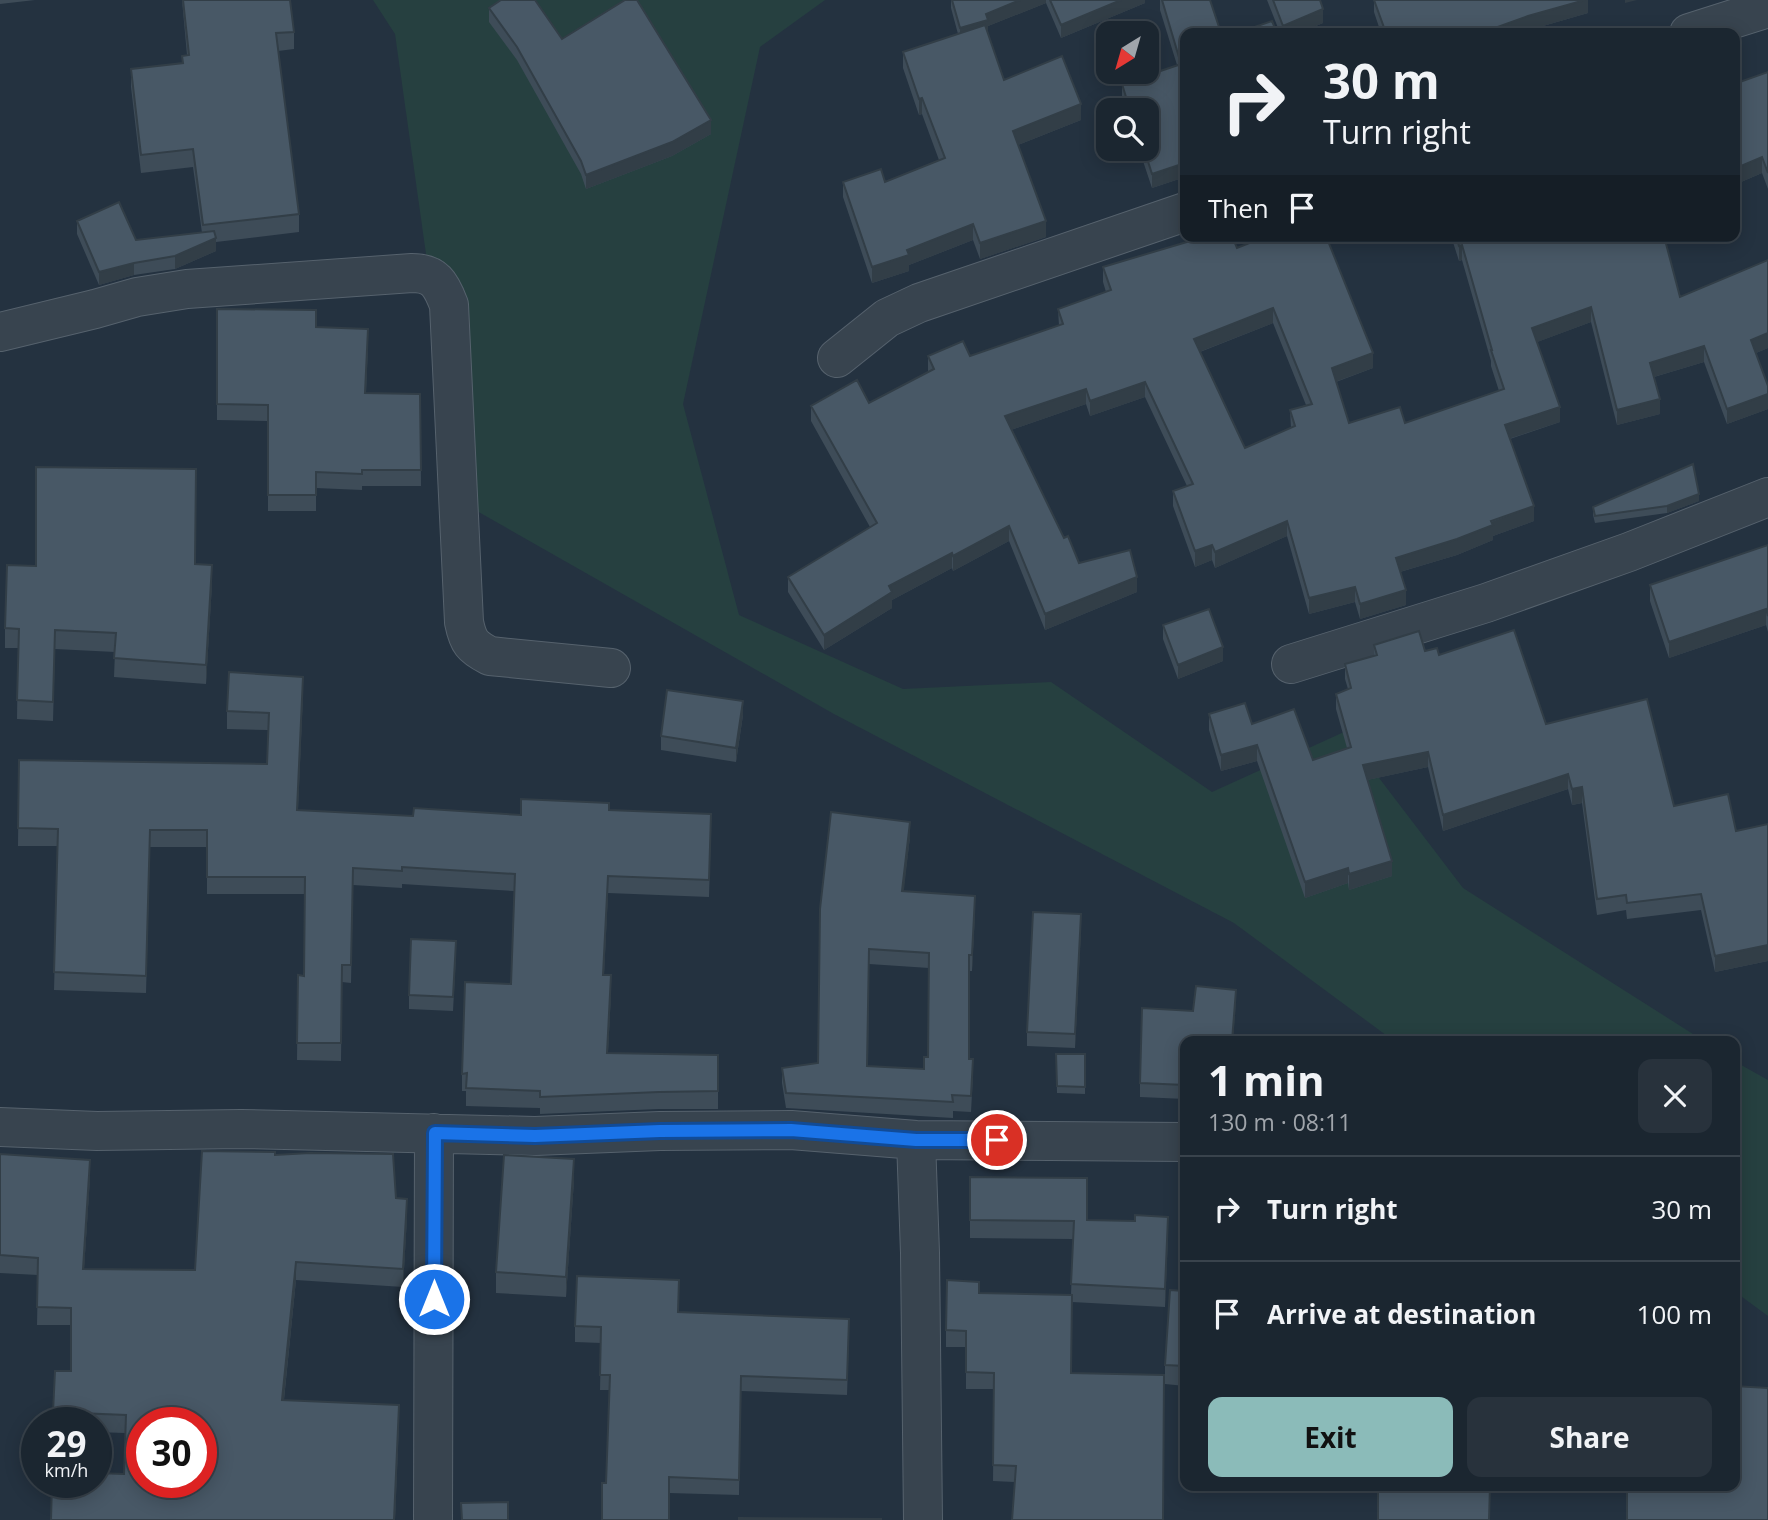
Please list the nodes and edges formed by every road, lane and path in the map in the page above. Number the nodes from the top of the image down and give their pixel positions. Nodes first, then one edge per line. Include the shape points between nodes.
1 (1768, 8) edge
2 (1705, 28) edge
3 (1180, 214) edge
4 (0, 332) edge
5 (837, 358) dead end
6 (1768, 497) edge
7 (1291, 664) dead end
8 (611, 668) dead end
9 (0, 1127) edge
10 (435, 1133) junction
11 (916, 1140) junction
12 (1180, 1142) edge
13 (433, 1520) edge
14 (923, 1520) edge

1 - 2 street
3 - 5 street via 919,303 887,318
4 - 8 street via 187,289 412,273 433,278 449,304 468,640 490,656
6 - 7 street via 1486,603
9 - 10 street
10 - 11 street via 535,1136 791,1130
10 - 13 street
11 - 12 street
11 - 14 street

